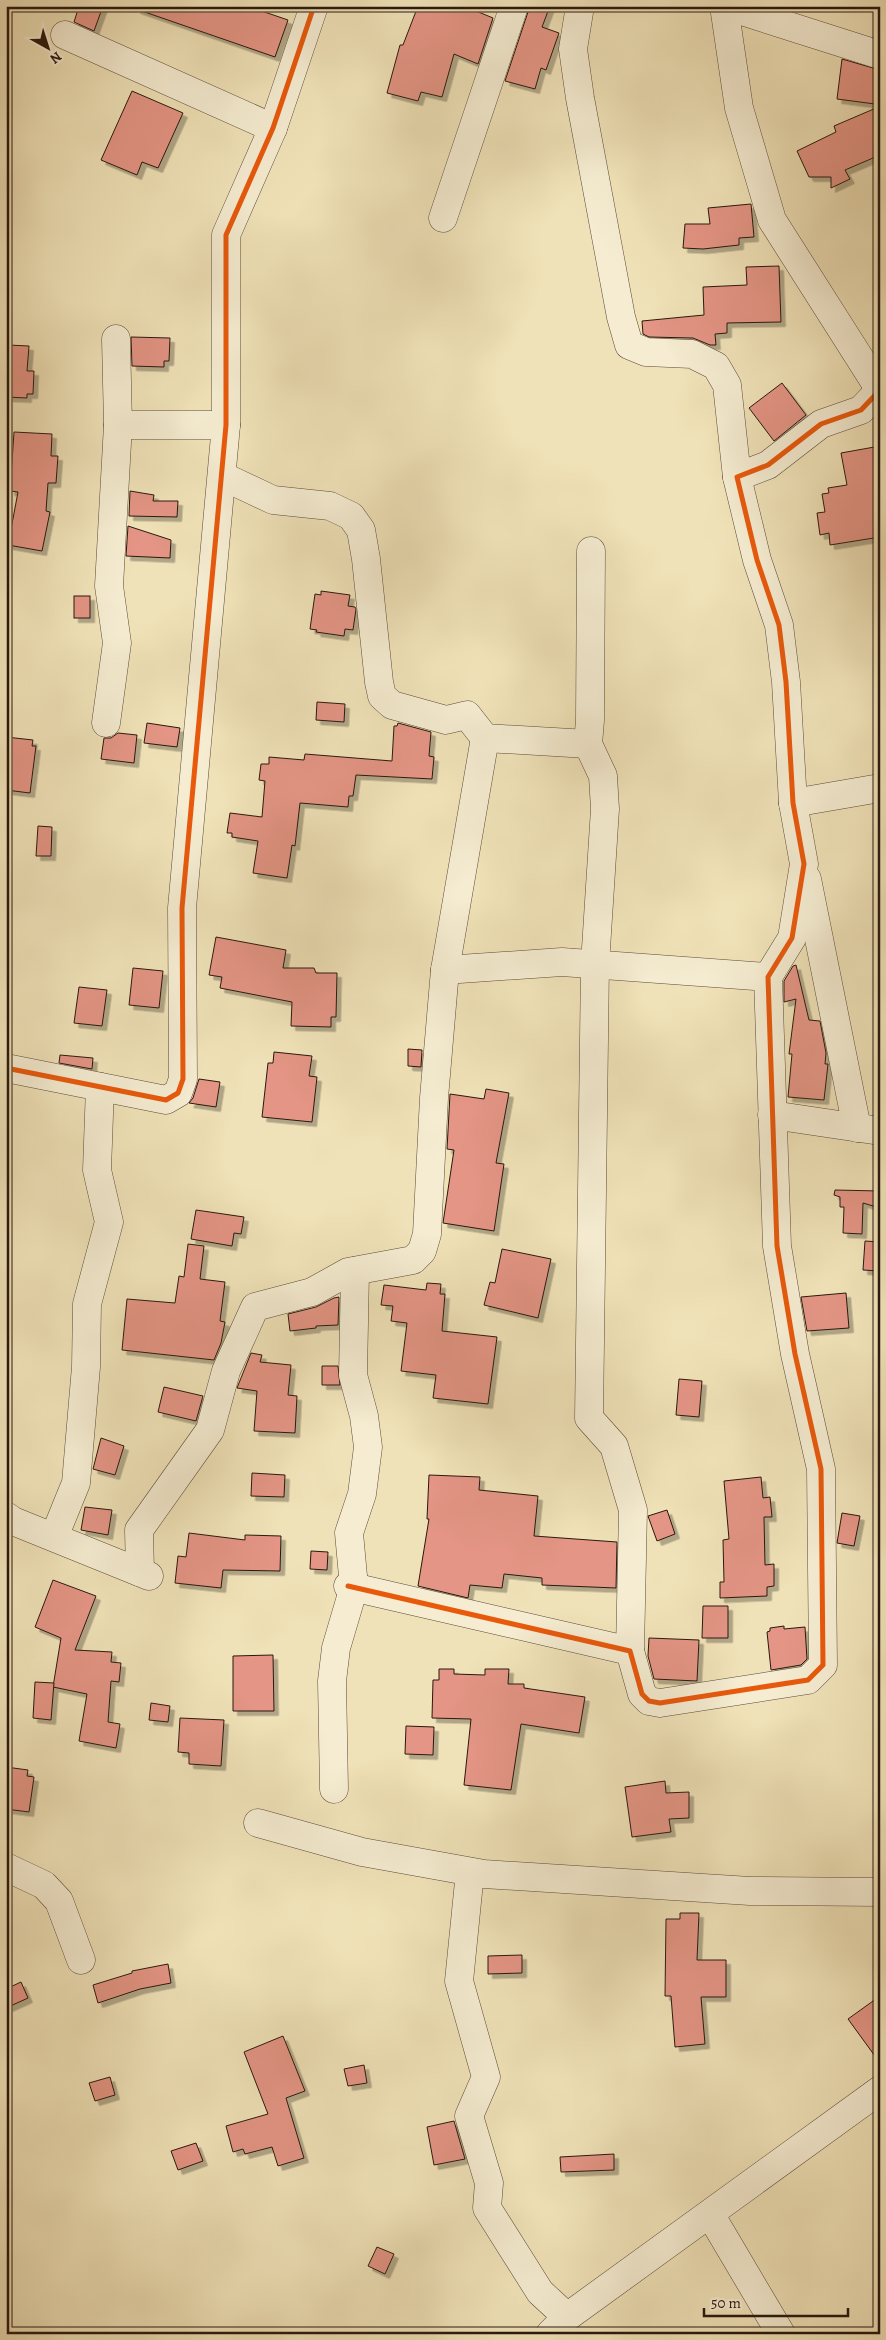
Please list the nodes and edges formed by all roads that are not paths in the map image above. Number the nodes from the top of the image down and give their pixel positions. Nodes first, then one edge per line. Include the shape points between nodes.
1 (314, 6) edge
2 (514, 6) edge
3 (580, 6) edge
4 (725, 6) edge
5 (65, 35) dead end
6 (880, 55) edge
7 (273, 128) junction
8 (443, 218) dead end
9 (116, 339) dead end
10 (880, 390) edge
11 (118, 425) junction
12 (226, 425) junction
13 (222, 476) junction
14 (737, 478) junction
15 (591, 551) dead end
16 (106, 723) dead end
17 (485, 738) junction
18 (588, 744) junction
19 (880, 788) edge
20 (793, 803) junction
21 (804, 864) junction
22 (595, 964) junction
23 (445, 970) junction
24 (768, 977) junction
25 (6, 1068) edge
26 (100, 1086) junction
27 (772, 1115) junction
28 (869, 1129) edge
29 (355, 1271) junction
30 (6, 1516) edge
31 (54, 1537) junction
32 (351, 1587) junction
33 (630, 1651) junction
34 (334, 1789) dead end
35 (258, 1823) dead end
36 (6, 1866) edge
37 (470, 1872) junction
38 (880, 1892) edge
39 (81, 1960) dead end
40 (877, 2099) edge
41 (710, 2214) junction
42 (559, 2325) edge
43 (781, 2334) edge

1 - 7 street
2 - 8 street
3 - 14 street via 573,49 620,317 630,345 646,352 692,354 716,366 727,385
4 - 6 street
4 - 10 street via 740,108 772,220
5 - 7 street
7 - 12 street via 226,235
9 - 11 street
10 - 14 street via 861,410 821,424 768,465
11 - 12 street
11 - 16 street via 109,586 117,642
12 - 13 street
13 - 17 street via 273,500 330,506 351,516 361,530 366,559 382,696 392,704 446,720 467,715
13 - 26 street via 182,908 183,1079 178,1093 166,1100
14 - 20 street via 757,560 779,625 786,682
15 - 18 street
17 - 18 street
17 - 23 street
18 - 22 street via 603,776 605,809
19 - 20 street
20 - 21 street
21 - 24 street via 792,938
21 - 28 street
22 - 23 street via 562,962
22 - 24 street
22 - 33 street via 589,1418 614,1446 633,1510
23 - 29 street via 426,1234 422,1251 413,1260
24 - 27 street
25 - 26 street
26 - 31 street via 97,1170 109,1222 87,1304 86,1367 76,1483
27 - 28 street
27 - 33 street via 777,1246 795,1354 821,1469 823,1665 808,1680 660,1703 649,1701 642,1694
29 - 31 street via 312,1292 255,1307 226,1371 210,1430 140,1530 144,1574
29 - 32 street via 353,1375 368,1447 362,1494 349,1533
30 - 31 street
32 - 33 street
32 - 34 street via 336,1648 332,1681
35 - 37 street via 362,1852
36 - 39 street via 44,1884 59,1900
37 - 38 street via 750,1892
37 - 42 street via 459,1981 486,2077 469,2116 489,2182 487,2208
40 - 41 street
41 - 42 street
41 - 43 street

